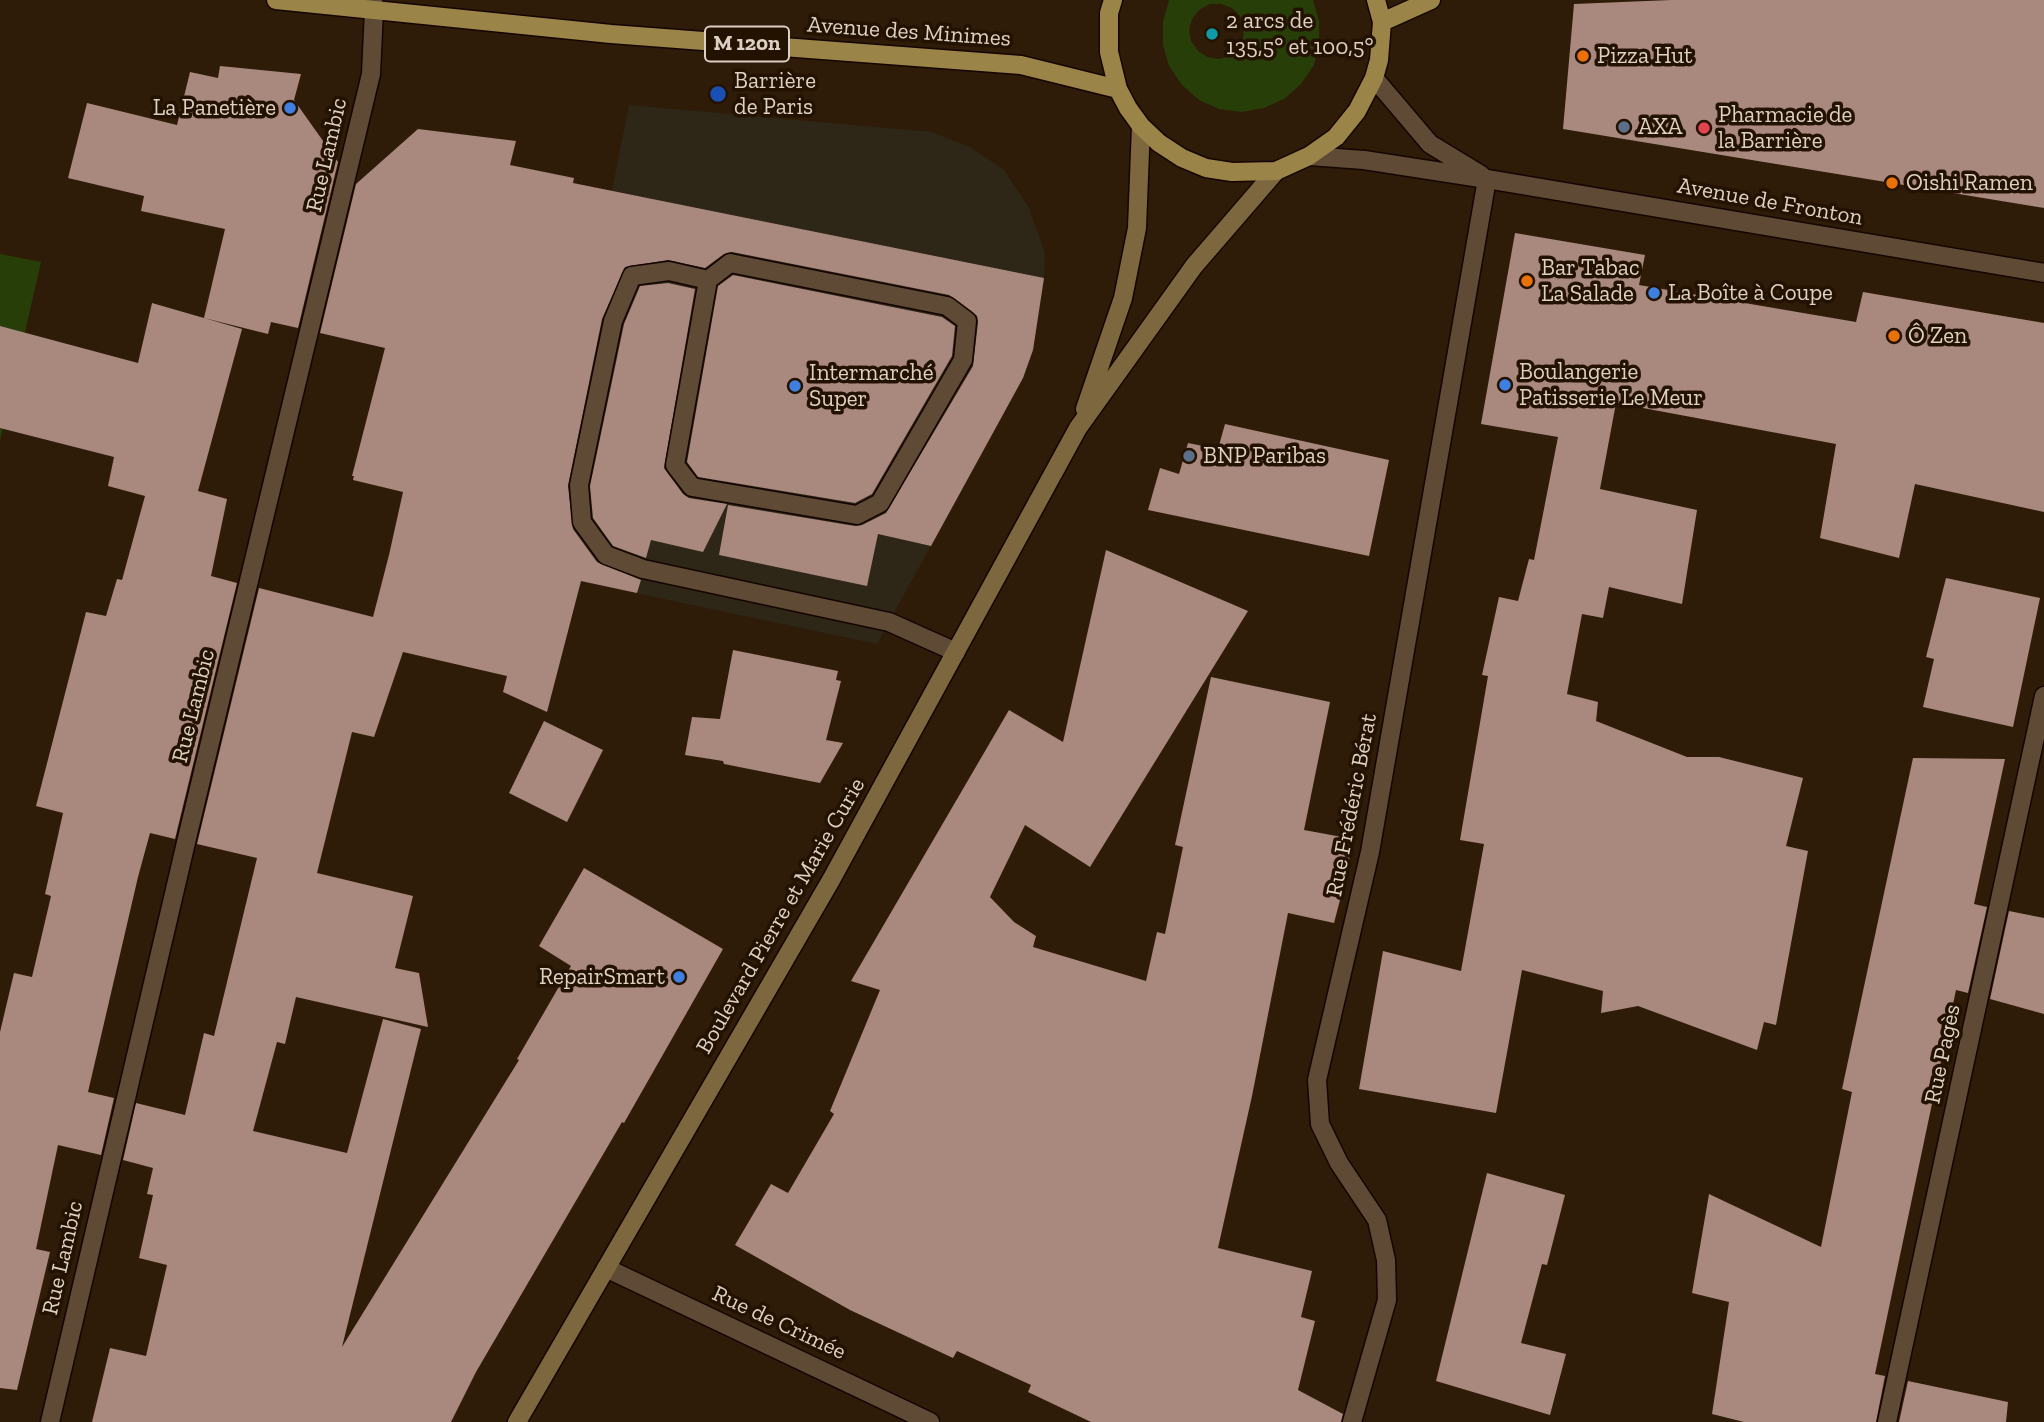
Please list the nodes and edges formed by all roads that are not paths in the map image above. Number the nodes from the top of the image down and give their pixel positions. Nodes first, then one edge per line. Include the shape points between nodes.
1 (276, 0) edge
2 (1113, 0) edge
3 (1376, 0) edge
4 (1431, 0) edge
5 (373, 5) edge
6 (1382, 22) junction
7 (1374, 78) junction
8 (1118, 89) junction
9 (1141, 126) junction
10 (1310, 156) junction
11 (1276, 171) junction
12 (1487, 179) junction
13 (2044, 272) edge
14 (708, 280) junction
15 (1078, 428) junction
16 (956, 652) junction
17 (2044, 696) edge
18 (606, 1268) junction
19 (50, 1422) edge
20 (517, 1422) edge
21 (930, 1422) edge
22 (1352, 1422) edge
23 (1887, 1422) edge

1 - 5 main road, Avenue des Minimes / M 120n
2 - 8 main road via 1109,52
3 - 6 main road
4 - 6 main road
5 - 8 main road, Avenue des Minimes / M 120n via 611,34 1021,65
5 - 19 street, Rue Lambic via 371,74
6 - 7 main road
7 - 10 main road via 1357,111 1336,137
7 - 12 street, Avenue de Fronton via 1430,144
8 - 9 main road
9 - 11 main road via 1182,158 1206,167 1232,172
9 - 15 main road, Boulevard Pierre et Marie Curie via 1137,228 1123,298
10 - 11 main road
10 - 12 street, Avenue de Fronton
11 - 15 main road, Boulevard Pierre et Marie Curie via 1194,266
12 - 13 street, Avenue de Fronton
12 - 22 street, Rue Frédéric Bérat via 1370,852 1317,1080 1320,1124 1339,1163 1377,1220 1386,1260 1387,1300
14 - 14 street via 675,465 692,486 857,515 880,503 962,360 967,321 947,306 730,262
14 - 16 street via 669,271 632,276 613,321 579,485 582,522 606,555 643,569 889,622
15 - 16 main road, Boulevard Pierre et Marie Curie
16 - 18 main road, Boulevard Pierre et Marie Curie via 831,880
17 - 23 street, Rue Pagès
18 - 20 main road, Boulevard Pierre et Marie Curie
18 - 21 street, Rue de Crimée

